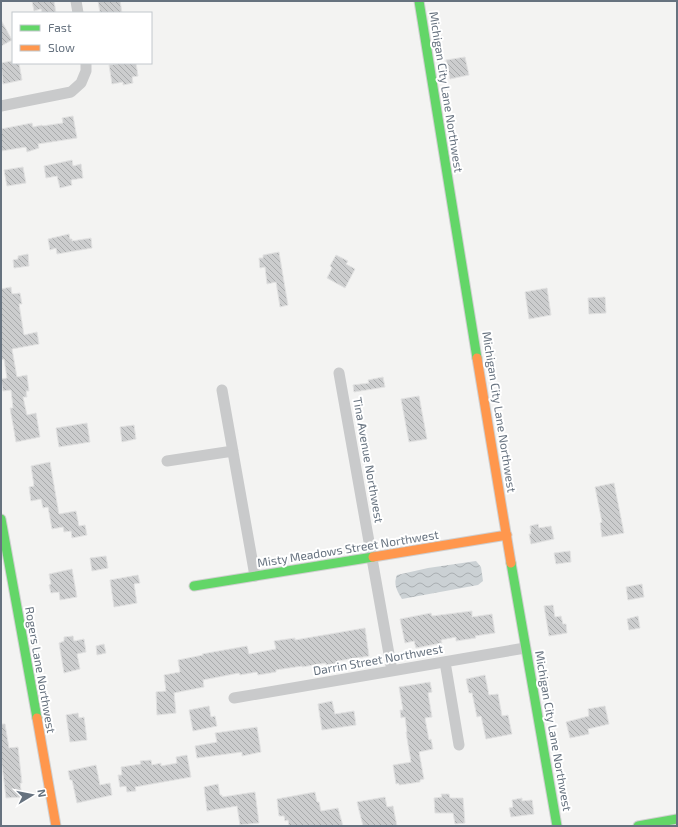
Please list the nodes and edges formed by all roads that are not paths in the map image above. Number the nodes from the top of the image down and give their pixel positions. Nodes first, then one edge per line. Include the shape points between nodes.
1 (76, 1) edge
2 (419, 1) edge
3 (78, 12) edge
4 (86, 64) edge
5 (1, 106) edge
6 (339, 373) dead end
7 (222, 390) dead end
8 (233, 451) junction
9 (167, 462) dead end
10 (1, 519) edge
11 (506, 535) junction
12 (372, 557) junction
13 (255, 576) junction
14 (194, 586) dead end
15 (525, 648) junction
16 (445, 662) junction
17 (392, 671) junction
18 (234, 698) dead end
19 (460, 744) dead end
20 (677, 819) edge
21 (56, 826) edge
22 (557, 826) edge
23 (638, 826) edge

1 - 3 street
2 - 11 street, Michigan City Lane Northwest
4 - 5 street via 81,83 71,92
6 - 12 street, Tina Avenue Northwest
7 - 8 street
8 - 9 street
8 - 13 street
10 - 21 street, Rogers Lane Northwest
11 - 12 street, Misty Meadows Street Northwest
11 - 15 street, Michigan City Lane Northwest
12 - 13 street, Misty Meadows Street Northwest
12 - 17 street, Tina Avenue Northwest
13 - 14 street, Misty Meadows Street Northwest
15 - 16 street, Darrin Street Northwest
15 - 22 street, Michigan City Lane Northwest
16 - 17 street, Darrin Street Northwest
16 - 19 street
17 - 18 street, Darrin Street Northwest
20 - 23 street

